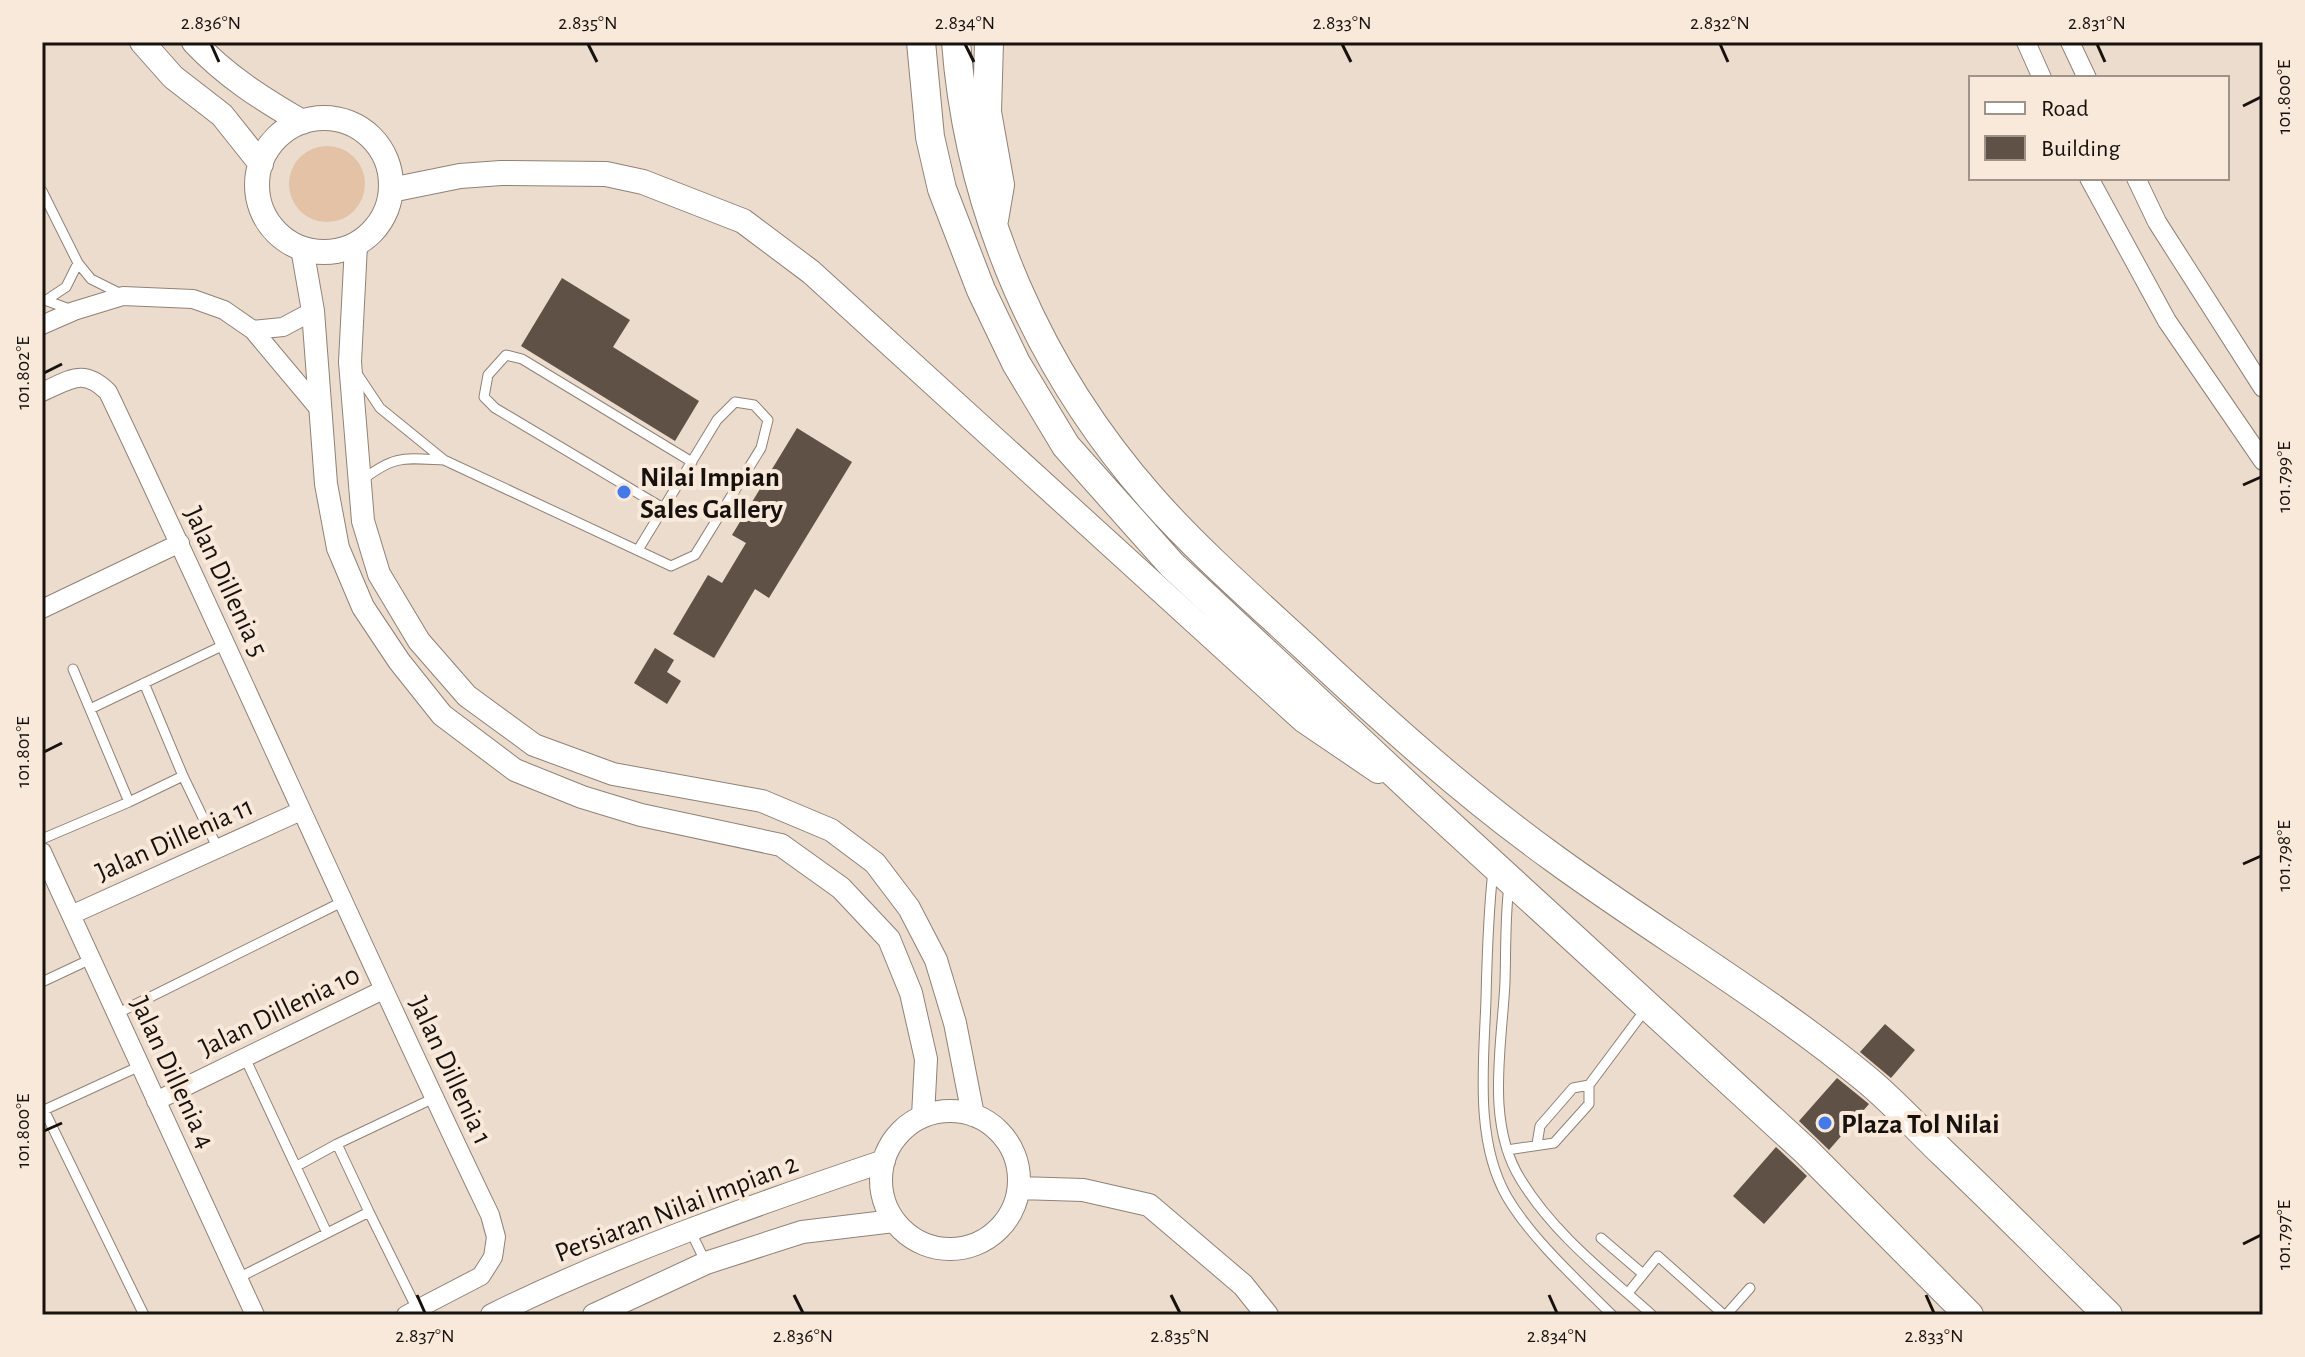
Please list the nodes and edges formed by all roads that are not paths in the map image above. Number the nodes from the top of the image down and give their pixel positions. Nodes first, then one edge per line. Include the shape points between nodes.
1 (142, 42) edge
2 (194, 42) edge
3 (921, 42) edge
4 (956, 42) edge
5 (989, 42) edge
6 (2026, 42) edge
7 (2070, 42) edge
8 (2041, 76) edge
9 (2086, 76) edge
10 (302, 122) junction
11 (261, 164) junction
12 (2090, 180) edge
13 (2137, 180) edge
14 (391, 190) junction
15 (42, 191) edge
16 (992, 228) junction
17 (356, 245) junction
18 (302, 248) junction
19 (78, 263) junction
20 (123, 296) junction
21 (45, 299) edge
22 (74, 311) junction
23 (313, 311) junction
24 (42, 325) edge
25 (253, 330) junction
26 (350, 362) junction
27 (2263, 388) edge
28 (42, 392) edge
29 (320, 410) junction
30 (444, 460) junction
31 (2263, 461) edge
32 (692, 462) junction
33 (359, 482) junction
34 (663, 508) junction
35 (180, 543) junction
36 (638, 550) junction
37 (42, 609) edge
38 (226, 644) junction
39 (73, 669) dead end
40 (144, 683) junction
41 (90, 709) junction
42 (183, 776) junction
43 (1424, 801) junction
44 (129, 802) junction
45 (301, 811) junction
46 (42, 839) edge
47 (218, 849) junction
48 (42, 852) edge
49 (1502, 871) junction
50 (342, 902) junction
51 (71, 915) junction
52 (91, 959) junction
53 (42, 982) edge
54 (383, 990) junction
55 (1649, 1005) junction
56 (116, 1014) junction
57 (245, 1058) junction
58 (140, 1066) junction
59 (1589, 1085) junction
60 (434, 1098) junction
61 (156, 1101) junction
62 (43, 1111) edge
63 (973, 1115) junction
64 (923, 1116) junction
65 (337, 1144) junction
66 (1537, 1144) junction
67 (1507, 1150) junction
68 (884, 1161) junction
69 (297, 1166) junction
70 (1019, 1188) junction
71 (369, 1212) junction
72 (894, 1221) junction
73 (690, 1230) junction
74 (327, 1233) junction
75 (1601, 1238) dead end
76 (706, 1263) junction
77 (1643, 1274) junction
78 (238, 1278) junction
79 (1750, 1288) dead end
80 (1628, 1293) junction
81 (412, 1312) edge
82 (144, 1315) edge
83 (255, 1315) edge
84 (492, 1315) edge
85 (594, 1315) edge
86 (1267, 1315) edge
87 (1612, 1315) edge
88 (1652, 1315) edge
89 (1725, 1315) edge
90 (1969, 1315) edge
91 (2108, 1315) edge

1 - 11 main road via 173,77 222,115
2 - 10 main road via 254,94
3 - 43 highway via 930,137 942,189 1016,363 1066,446 1172,565
4 - 16 highway via 960,95
5 - 16 highway via 987,112 1000,185
6 - 8 street
7 - 9 street
10 - 11 main road via 284,131
10 - 14 main road via 338,119 371,137 390,170
11 - 18 main road via 260,205 283,238
12 - 31 street via 2167,321
13 - 27 street via 2157,222
14 - 17 main road via 381,222
14 - 43 main road via 460,176 606,174 643,182 743,221 811,272 1303,720
15 - 19 lane
16 - 91 highway via 1046,348 1081,406 1154,502 1411,746 1553,859 1747,989 1868,1080
17 - 18 main road via 338,251
17 - 26 street
18 - 23 street
19 - 20 lane via 91,279
19 - 21 lane via 66,287
20 - 22 street
20 - 25 street via 193,299 224,310
21 - 22 lane
22 - 24 street
23 - 25 street via 283,327
23 - 29 street
25 - 29 street
26 - 30 lane via 380,408
26 - 33 street
28 - 35 street, Jalan Dillenia 5 via 87,378 108,392
29 - 64 street via 338,548 363,607 442,715 515,770 641,815 781,845 841,888 889,939 911,993 926,1059
30 - 33 lane via 387,461
30 - 36 lane
32 - 34 lane
32 - 34 lane via 522,359 506,355 488,375 484,397 495,408
32 - 36 lane via 717,420 735,402 754,405 768,420 761,448 695,555 671,566
33 - 63 street via 363,521 379,574 419,641 467,696 534,745 613,774 762,801 831,830 875,863 909,908 936,960
34 - 36 lane
35 - 37 street
35 - 38 street, Jalan Dillenia 5
38 - 40 lane
38 - 45 street, Jalan Dillenia 5
39 - 41 lane
40 - 41 lane
40 - 42 lane
41 - 44 lane
42 - 44 lane
42 - 47 lane
43 - 49 highway
44 - 46 lane
45 - 47 street, Jalan Dillenia 11
45 - 50 street, Jalan Dillenia 1
47 - 51 street, Jalan Dillenia 11
48 - 51 street, Jalan Dillenia 4
49 - 55 highway
49 - 67 lane via 1505,981 1500,1090
49 - 87 lane via 1487,919 1483,1119 1491,1154 1506,1196
50 - 54 street, Jalan Dillenia 1
50 - 56 lane
51 - 52 street, Jalan Dillenia 4
52 - 53 lane
52 - 56 street, Jalan Dillenia 4
54 - 57 street, Jalan Dillenia 10
54 - 60 street, Jalan Dillenia 1
55 - 59 lane
55 - 90 highway via 1806,1151
56 - 58 street, Jalan Dillenia 4
57 - 61 street, Jalan Dillenia 10
57 - 69 lane
58 - 61 street, Jalan Dillenia 4
58 - 62 lane
59 - 66 lane via 1573,1088 1540,1126
59 - 66 lane via 1589,1104 1554,1143
60 - 65 lane
60 - 81 street, Jalan Dillenia 1 via 496,1237 493,1257 481,1276
61 - 78 street, Jalan Dillenia 4
62 - 82 lane
63 - 64 street via 956,1111
63 - 70 street via 1009,1144
64 - 68 street via 892,1142
65 - 69 lane
65 - 71 lane
66 - 67 lane
67 - 80 lane via 1519,1178 1551,1223
68 - 72 street via 884,1202
68 - 73 street, Persiaran Nilai Impian 2
69 - 74 lane
70 - 72 street via 1002,1226 968,1247 927,1246
70 - 86 street via 1083,1190 1149,1205 1243,1285
71 - 74 lane
71 - 81 lane
72 - 76 street via 802,1232
73 - 76 lane
73 - 84 street, Persiaran Nilai Impian 2
74 - 78 lane
75 - 77 lane
76 - 85 street
77 - 80 lane
77 - 89 lane via 1658,1256
78 - 83 street, Jalan Dillenia 4
79 - 89 lane
80 - 88 lane

